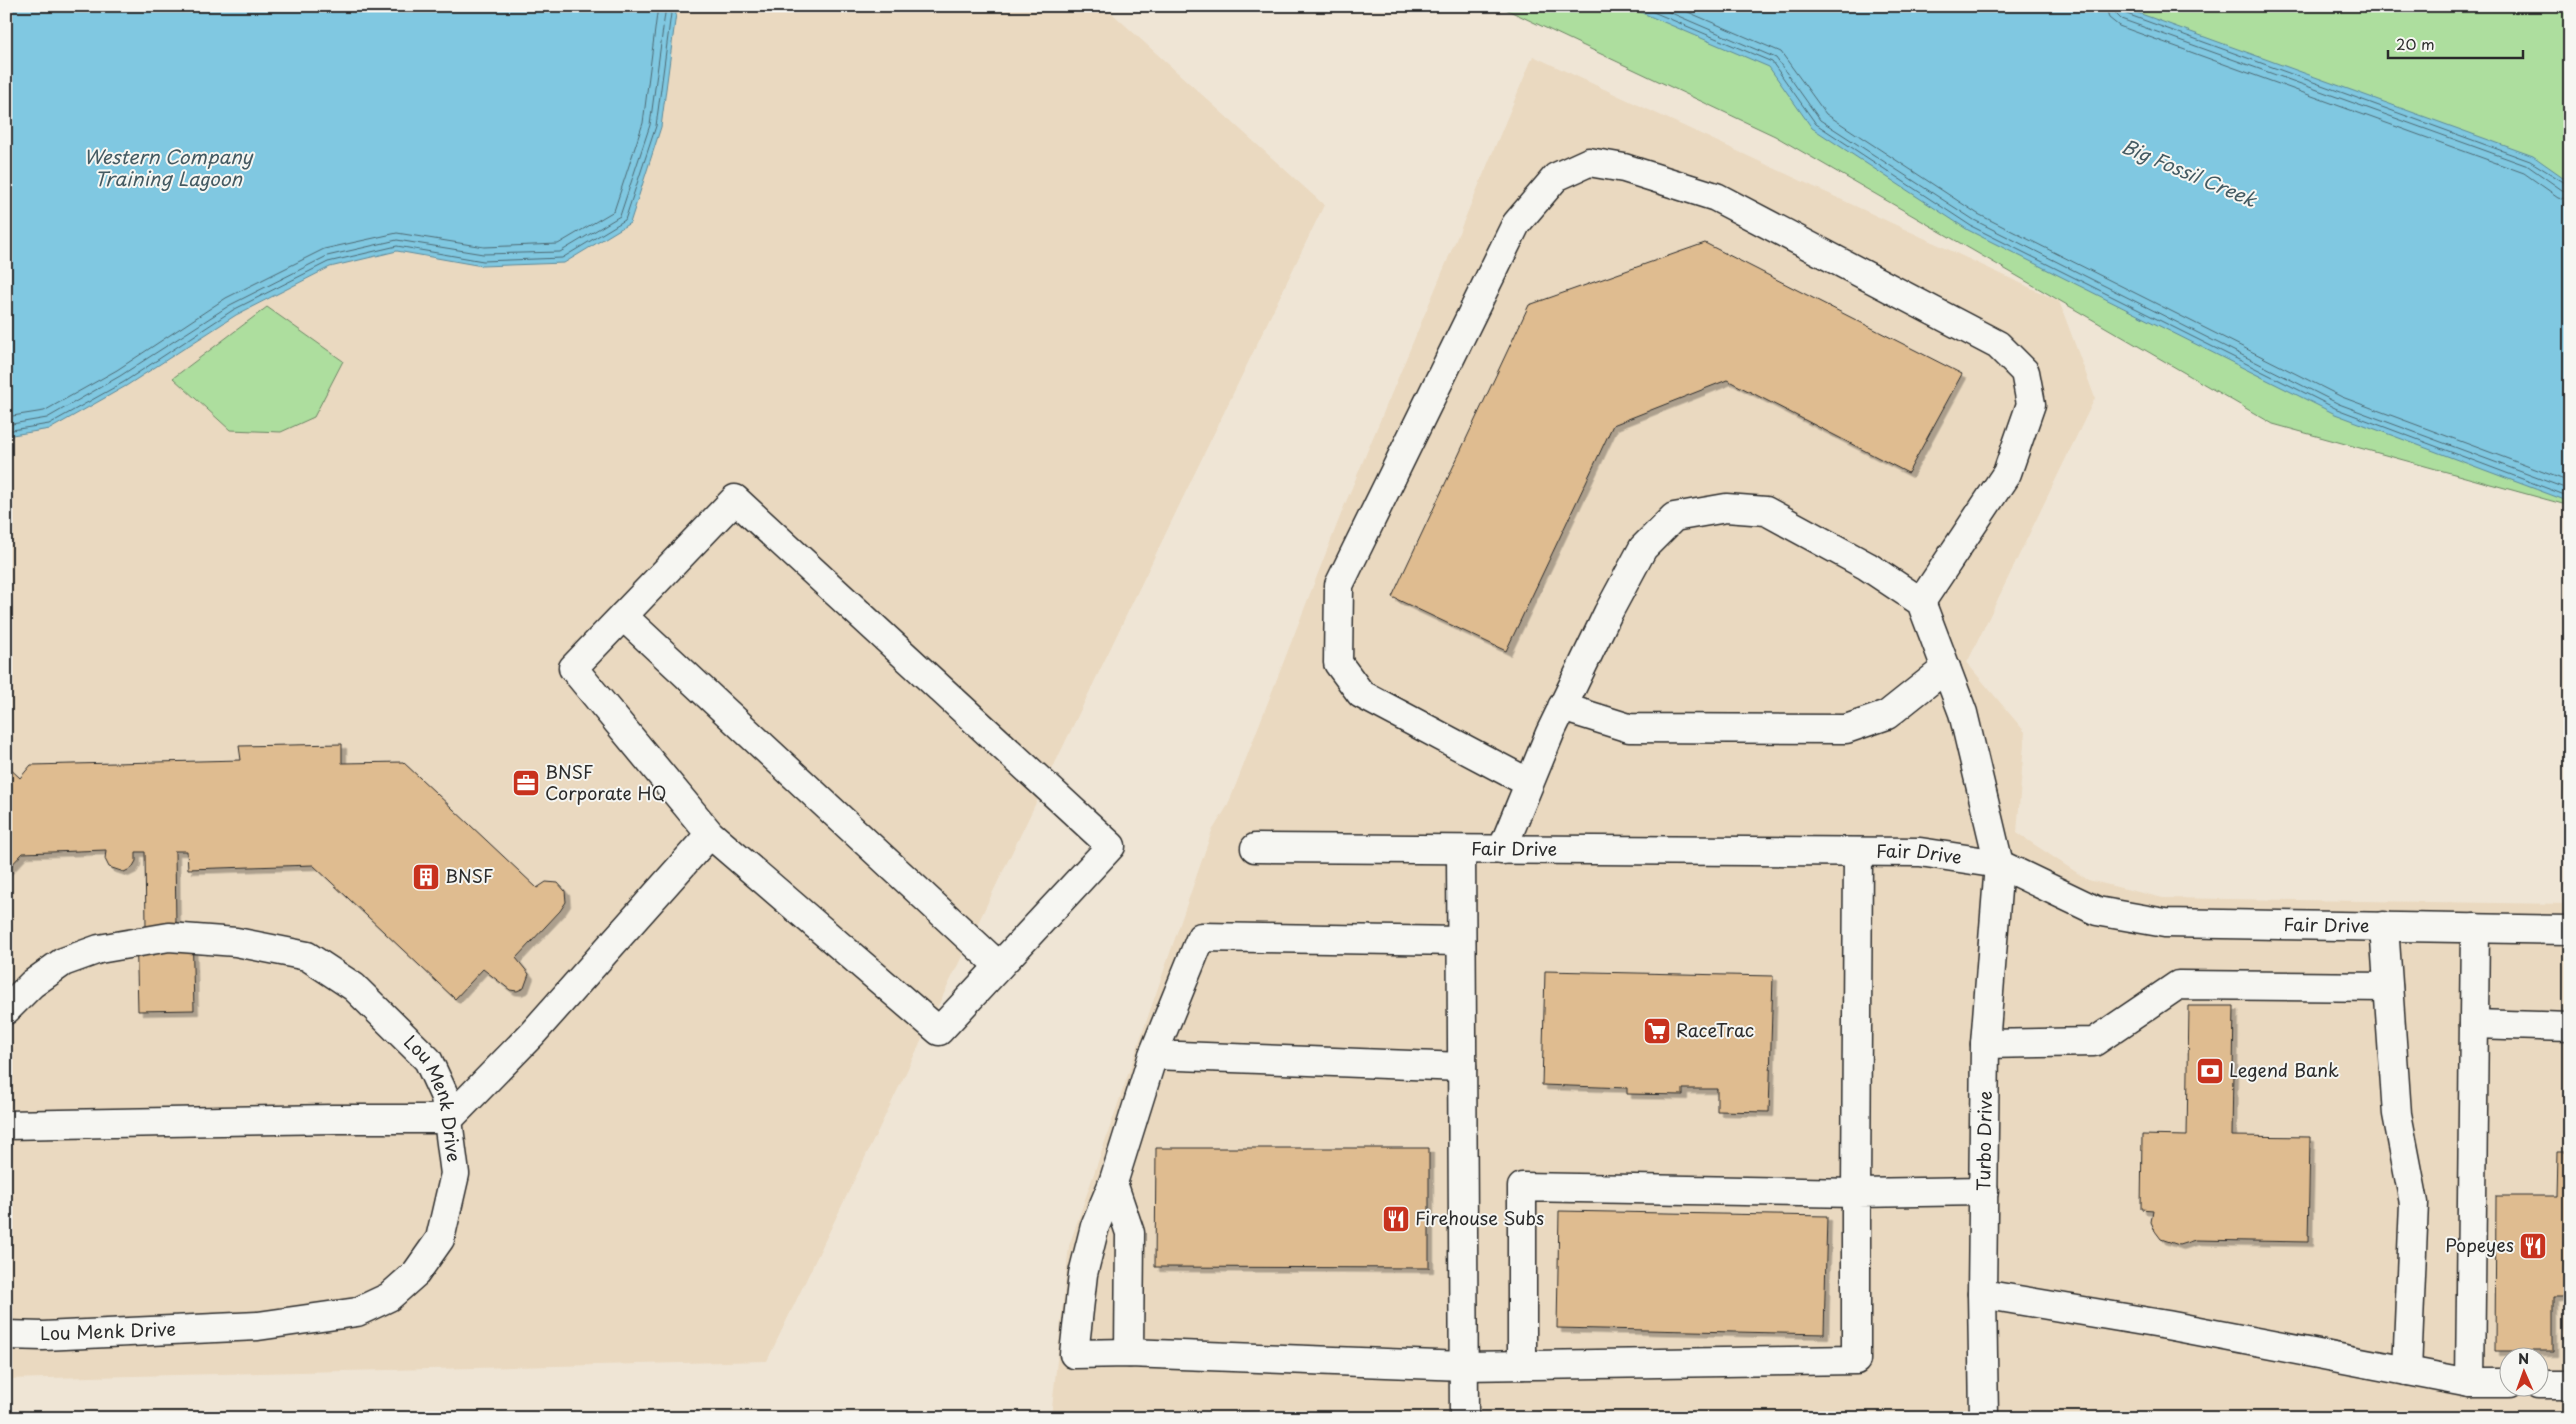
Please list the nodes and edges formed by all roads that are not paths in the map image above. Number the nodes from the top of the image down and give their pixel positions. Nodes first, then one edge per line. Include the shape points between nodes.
1 (1920, 602) junction
2 (623, 616) junction
3 (1946, 668) junction
4 (1562, 707) junction
5 (1529, 783) junction
6 (710, 834) junction
7 (1256, 848) dead end
8 (1461, 850) junction
9 (1502, 850) junction
10 (1858, 852) junction
11 (1999, 864) junction
12 (2384, 926) junction
13 (2475, 928) junction
14 (2570, 930) edge
15 (1461, 941) junction
16 (999, 966) junction
17 (2388, 987) junction
18 (6, 1010) edge
19 (2474, 1024) junction
20 (2570, 1027) edge
21 (1985, 1044) junction
22 (1152, 1055) junction
23 (1462, 1067) junction
24 (449, 1119) junction
25 (6, 1125) edge
26 (1113, 1183) junction
27 (1984, 1191) junction
28 (1856, 1193) junction
29 (1982, 1294) junction
30 (6, 1335) edge
31 (1129, 1353) junction
32 (1522, 1365) junction
33 (1464, 1366) junction
34 (2407, 1371) junction
35 (2470, 1383) junction
36 (2498, 1384) edge
37 (2548, 1384) edge
38 (2570, 1384) edge
39 (1464, 1418) edge
40 (1984, 1418) edge

1 - 3 street, Turbo Drive
1 - 4 street via 1867,566 1766,511 1726,508 1674,516 1643,548
1 - 5 street via 2007,473 2031,404 2025,372 1998,346 1716,197 1624,168 1589,162 1556,177 1516,224 1339,585 1338,663 1361,694
2 - 6 street via 573,668
2 - 16 street
2 - 16 street via 735,499 1111,846
3 - 4 street via 1887,715 1846,729 1629,728
3 - 11 street, Turbo Drive via 1963,713
4 - 5 street
5 - 9 street
6 - 16 street via 939,1031
6 - 24 street via 532,1034
7 - 8 street, Fair Drive
8 - 9 street, Fair Drive
8 - 15 street
9 - 10 street, Fair Drive
10 - 11 street, Fair Drive via 1920,852
10 - 28 street
11 - 12 street, Fair Drive via 2097,911 2165,922
11 - 21 street, Turbo Drive
12 - 13 street, Fair Drive
12 - 17 street
13 - 14 street, Fair Drive
13 - 19 street
15 - 22 street via 1201,937
15 - 23 street
17 - 21 street via 2178,985 2094,1042
17 - 34 street via 2397,1114 2414,1203
18 - 24 street, Lou Menk Drive via 32,984 63,962 99,949 169,937 236,942 307,956 354,986 428,1060 446,1097
19 - 20 street
19 - 35 street
21 - 27 street, Turbo Drive
22 - 23 street
22 - 26 street
23 - 33 street
24 - 25 street via 333,1118
24 - 30 street, Lou Menk Drive via 455,1174 440,1239 416,1273 389,1297 357,1312 258,1326
26 - 31 street via 1130,1232
26 - 31 street via 1095,1226 1083,1274 1074,1354
27 - 28 street
27 - 29 street, Turbo Drive
28 - 32 street via 1856,1360
28 - 32 street via 1522,1186
29 - 34 street via 2167,1324
29 - 40 street, Turbo Drive
31 - 33 street
32 - 33 street
33 - 39 street
34 - 35 street
35 - 36 street
37 - 38 street

